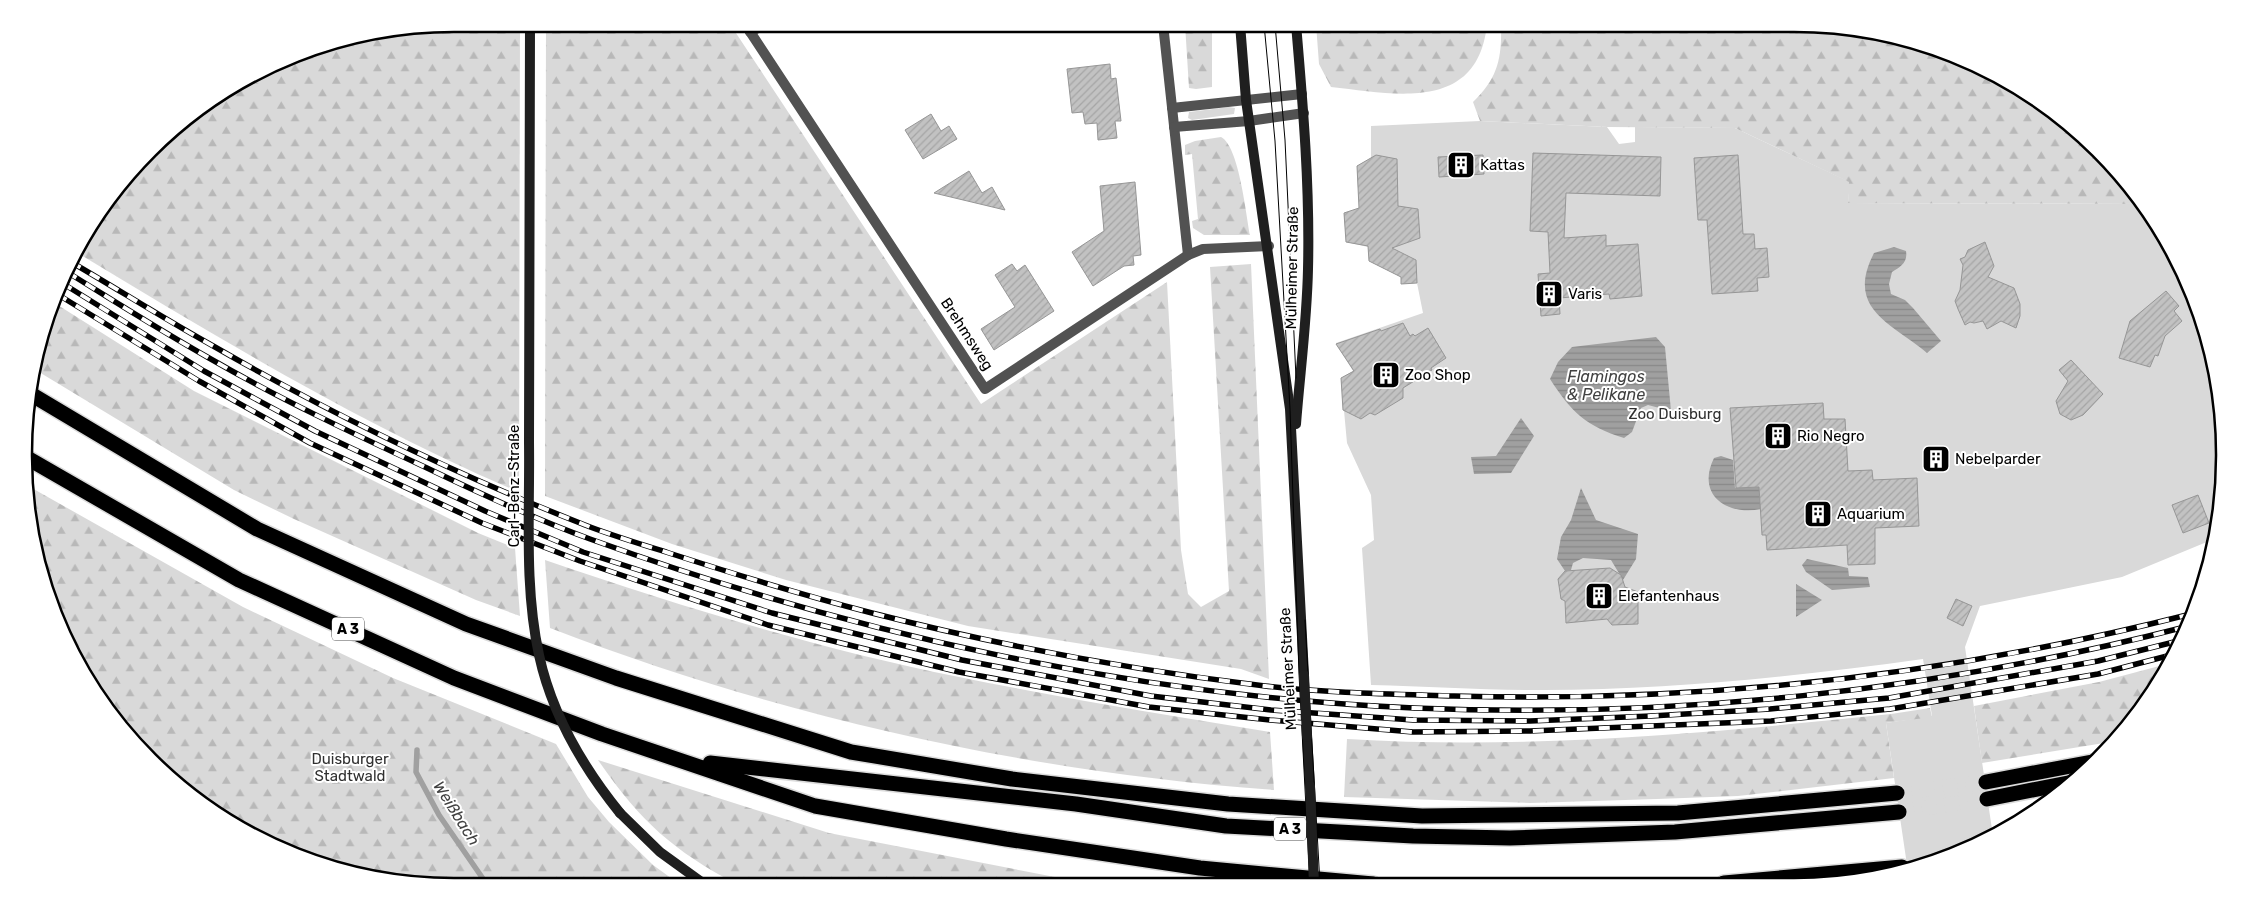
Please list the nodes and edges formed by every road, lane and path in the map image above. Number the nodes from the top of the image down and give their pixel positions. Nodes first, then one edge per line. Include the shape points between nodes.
1 (530, 32) edge
2 (751, 32) edge
3 (1164, 32) edge
4 (1241, 32) edge
5 (1297, 32) edge
6 (1302, 94) junction
7 (1246, 100) junction
8 (1172, 108) junction
9 (1304, 113) junction
10 (1249, 121) junction
11 (1174, 127) junction
12 (1269, 246) junction
13 (1188, 255) junction
14 (36, 397) edge
15 (1294, 453) junction
16 (32, 461) edge
17 (684, 761) junction
18 (2081, 764) edge
19 (1986, 782) tunnel mouth
20 (2056, 785) edge
21 (1897, 793) tunnel mouth
22 (1987, 799) tunnel mouth
23 (1899, 812) tunnel mouth
24 (1878, 868) edge
25 (697, 878) edge
26 (1308, 878) edge
27 (1314, 878) edge
28 (1776, 878) edge

1 - 25 main road, Carl-Benz-Straße, bridge via 529,552 532,610 539,655 563,726 596,784 620,814 660,852
2 - 13 street, Brehmsweg via 985,389
3 - 8 street
4 - 7 main road, Mülheimer Straße
5 - 6 main road, Mülheimer Straße
6 - 7 street
6 - 9 main road, Mülheimer Straße
7 - 8 street
7 - 10 main road, Mülheimer Straße
8 - 11 street
9 - 10 street
9 - 15 main road, Mülheimer Straße via 1308,271
10 - 11 street
10 - 12 main road, Mülheimer Straße
11 - 13 street
12 - 13 street, Brehmsweg via 1203,249
12 - 15 main road, Mülheimer Straße
14 - 21 highway, A 3 via 257,529 466,624 616,678 851,752 1012,779 1228,804 1422,816 1678,814
15 - 27 main road, Mülheimer Straße, bridge
16 - 17 highway, A 3 via 257,588 454,678
17 - 23 highway, A 3 via 1076,804 1226,826 1413,836 1510,838 1675,832
17 - 26 highway via 815,806 1200,868
18 - 19 highway
20 - 22 highway
24 - 28 highway

